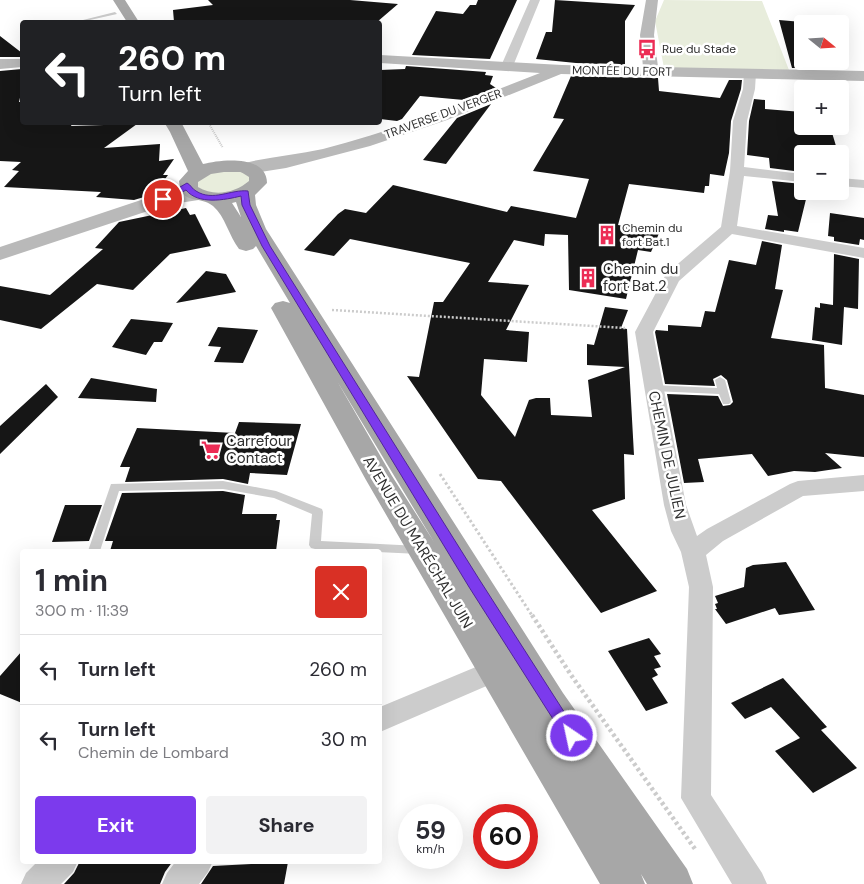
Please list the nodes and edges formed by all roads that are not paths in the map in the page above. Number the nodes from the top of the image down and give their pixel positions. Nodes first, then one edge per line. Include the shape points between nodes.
1 (107, 0) edge
2 (536, 0) edge
3 (652, 0) edge
4 (118, 12) edge
5 (94, 20) edge
6 (130, 20) edge
7 (382, 59) edge
8 (20, 63) edge
9 (0, 64) edge
10 (508, 66) junction
11 (562, 70) junction
12 (650, 71) junction
13 (750, 73) junction
14 (864, 76) edge
15 (174, 125) edge
16 (210, 151) dead end
17 (224, 166) junction
18 (737, 171) junction
19 (794, 177) edge
20 (250, 180) junction
21 (849, 183) edge
22 (864, 184) edge
23 (200, 188) junction
24 (729, 230) junction
25 (864, 253) edge
26 (0, 254) edge
27 (720, 380) dead end
28 (653, 388) junction
29 (723, 391) junction
30 (726, 402) dead end
31 (864, 483) edge
32 (95, 549) edge
33 (423, 550) junction
34 (692, 552) junction
35 (495, 670) junction
36 (382, 719) edge
37 (59, 864) edge
38 (195, 864) edge
39 (37, 884) edge
40 (178, 884) edge
41 (624, 884) edge
42 (672, 884) edge
43 (751, 884) edge

1 - 4 main road
2 - 10 street
3 - 12 street via 646,18
4 - 5 lane
4 - 6 main road
7 - 10 street, MONTÉE DU FORT
8 - 9 street
10 - 11 street, MONTÉE DU FORT
11 - 12 street, MONTÉE DU FORT
11 - 20 street, TRAVERSE DU VERGER via 405,130 292,161
12 - 13 street, MONTÉE DU FORT
13 - 14 street, MONTÉE DU FORT
13 - 18 street via 740,121
15 - 23 main road, AVENUE DU MARÉCHAL JUIN
16 - 17 main road
17 - 20 main road
17 - 23 main road
18 - 19 street
18 - 24 street
20 - 23 main road
20 - 42 main road, AVENUE DU MARÉCHAL JUIN via 246,205 256,229 550,704
21 - 22 street
23 - 26 street
23 - 33 main road, AVENUE DU MARÉCHAL JUIN via 226,208
24 - 25 street
24 - 28 street, CHEMIN DE JULIEN via 672,278 645,330
27 - 29 lane
28 - 29 lane
28 - 34 street, CHEMIN DE JULIEN via 676,505
29 - 30 lane
31 - 34 street via 798,489 715,535
32 - 33 lane via 115,488 223,484 276,495 318,512 315,545
33 - 35 main road, AVENUE DU MARÉCHAL JUIN
34 - 43 street, CHEMIN DE JULIEN via 700,588 696,798
35 - 36 street
35 - 41 main road, AVENUE DU MARÉCHAL JUIN
37 - 39 street
38 - 40 street

